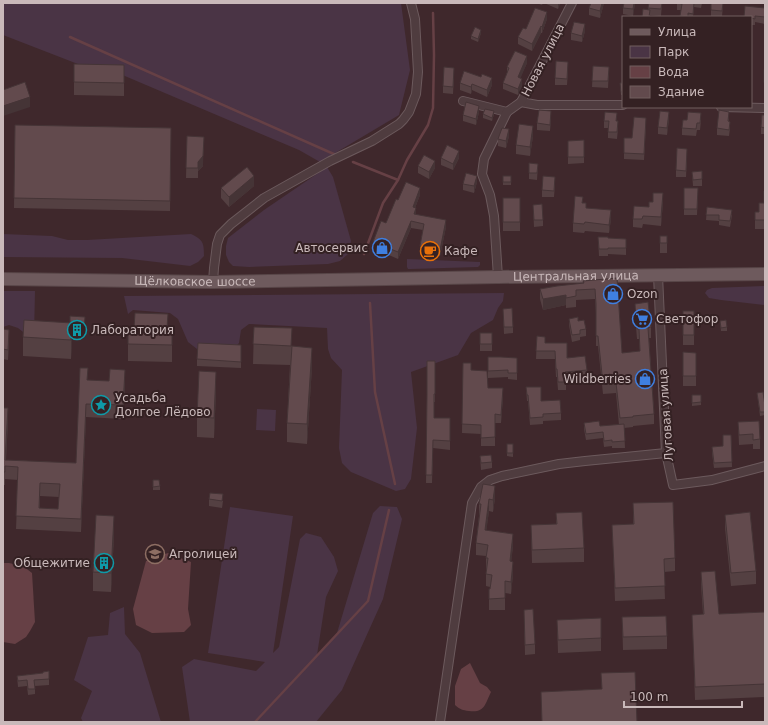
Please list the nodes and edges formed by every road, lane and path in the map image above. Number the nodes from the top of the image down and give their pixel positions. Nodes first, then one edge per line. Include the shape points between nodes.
1 (411, 3) edge
2 (572, 3) edge
3 (463, 101) dead end
4 (521, 102) junction
5 (622, 105) edge
6 (752, 108) edge
7 (765, 108) edge
8 (507, 112) junction
9 (765, 274) edge
10 (658, 275) junction
11 (498, 277) junction
12 (3, 279) edge
13 (387, 279) joint
14 (214, 282) junction
15 (666, 453) junction
16 (765, 466) edge
17 (440, 722) edge

1 - 14 street via 416,20 418,72 416,94 409,112 399,124 264,198 230,224 220,235 217,244
2 - 4 street, Новая улица
3 - 8 street
4 - 5 street via 537,105
4 - 8 street, Новая улица
6 - 7 street
8 - 11 street via 484,159 482,174 494,216
9 - 10 main road, Центральная улица
10 - 11 main road, Центральная улица
10 - 15 street, Луговая улица
11 - 13 main road, Центральная улица
12 - 14 main road, Щёлковское шоссе
13 - 14 main road, Щёлковское шоссе
15 - 16 street, Луговая улица via 673,485 712,480
15 - 17 street via 559,464 502,476 490,480 481,487 472,503

